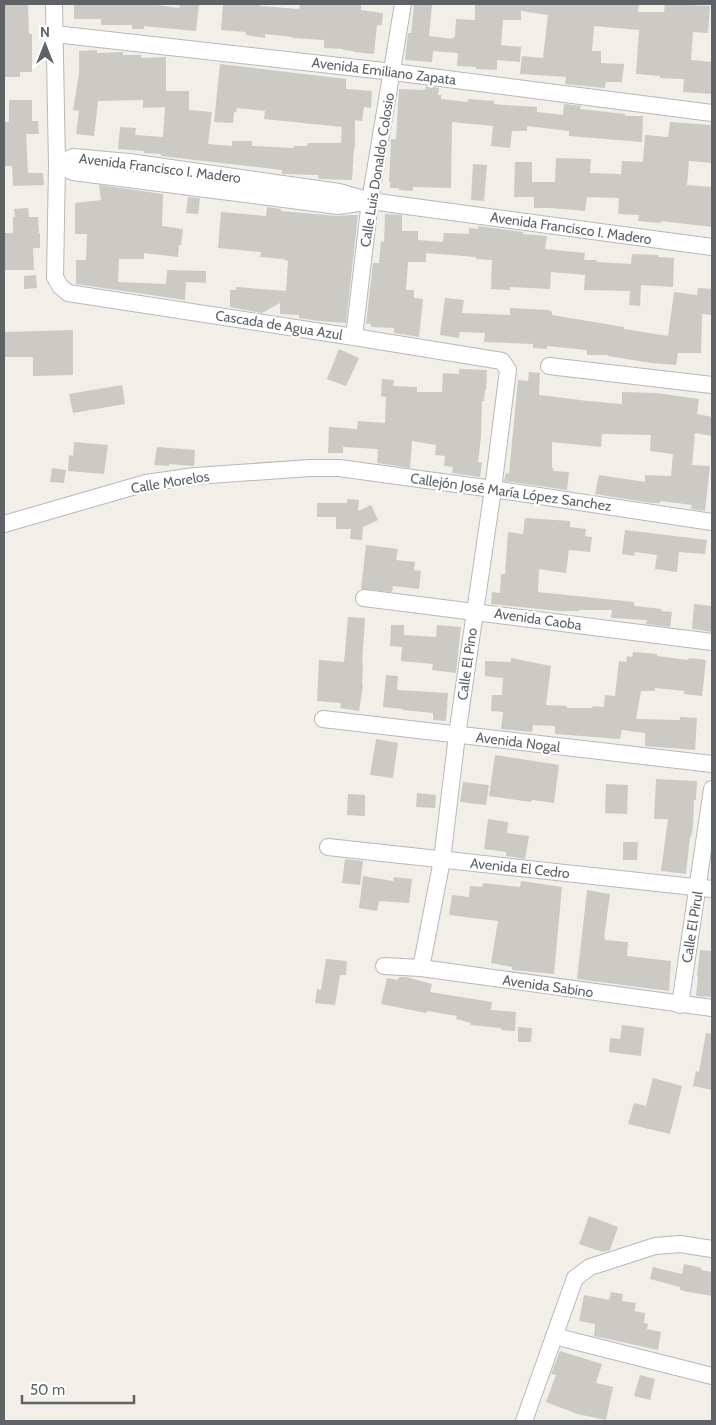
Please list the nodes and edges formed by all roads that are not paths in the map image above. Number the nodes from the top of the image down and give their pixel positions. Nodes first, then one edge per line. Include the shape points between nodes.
1 (54, 4) edge
2 (403, 4) edge
3 (55, 34) junction
4 (393, 72) junction
5 (712, 113) edge
6 (57, 165) junction
7 (370, 201) junction
8 (712, 246) edge
9 (354, 336) junction
10 (502, 361) joint
11 (549, 366) dead end
12 (712, 385) edge
13 (310, 468) joint
14 (493, 489) junction
15 (712, 522) edge
16 (4, 524) edge
17 (364, 598) dead end
18 (475, 611) junction
19 (712, 642) edge
20 (323, 719) dead end
21 (457, 734) junction
22 (712, 764) edge
23 (712, 789) edge
24 (328, 848) dead end
25 (442, 860) junction
26 (705, 888) edge
27 (384, 966) dead end
28 (421, 968) junction
29 (680, 1005) junction
30 (712, 1008) edge
31 (712, 1249) edge
32 (554, 1336) junction
33 (712, 1376) edge
34 (524, 1421) edge

1 - 3 street
2 - 4 street, Calle Luis Donaldo Colosio
3 - 4 street, Avenida Emiliano Zapata
3 - 6 street
4 - 5 street, Avenida Emiliano Zapata
4 - 7 street, Calle Luis Donaldo Colosio
6 - 7 street, Avenida Francisco I. Madero via 73,158 129,162 339,192
6 - 9 street, Cascada de Agua Azul via 55,277 68,293
7 - 8 street, Avenida Francisco I. Madero
7 - 9 street, Calle Luis Donaldo Colosio
9 - 10 street, Cascada de Agua Azul
10 - 14 street, Calle El Pino via 508,370 508,379
11 - 12 street
13 - 14 street, Callejón José María López Sanchez via 339,468
13 - 16 street, Calle Morelos via 195,476 146,483
14 - 15 street, Callejón José María López Sanchez
14 - 18 street, Calle El Pino
17 - 18 street, Avenida Caoba
18 - 19 street, Avenida Caoba
18 - 21 street, Calle El Pino
20 - 21 street, Avenida Nogal
21 - 22 street, Avenida Nogal
21 - 25 street, Calle El Pino
23 - 26 street, Calle El Pirul
24 - 25 street, Avenida El Cedro
25 - 26 street, Avenida El Cedro
25 - 28 street, Calle El Pino
26 - 29 street, Calle El Pirul
27 - 28 street, Avenida Sabino
28 - 29 street, Avenida Sabino
29 - 30 street, Avenida Sabino
31 - 32 street via 680,1244 655,1246 590,1267 575,1278
32 - 33 street
32 - 34 street

